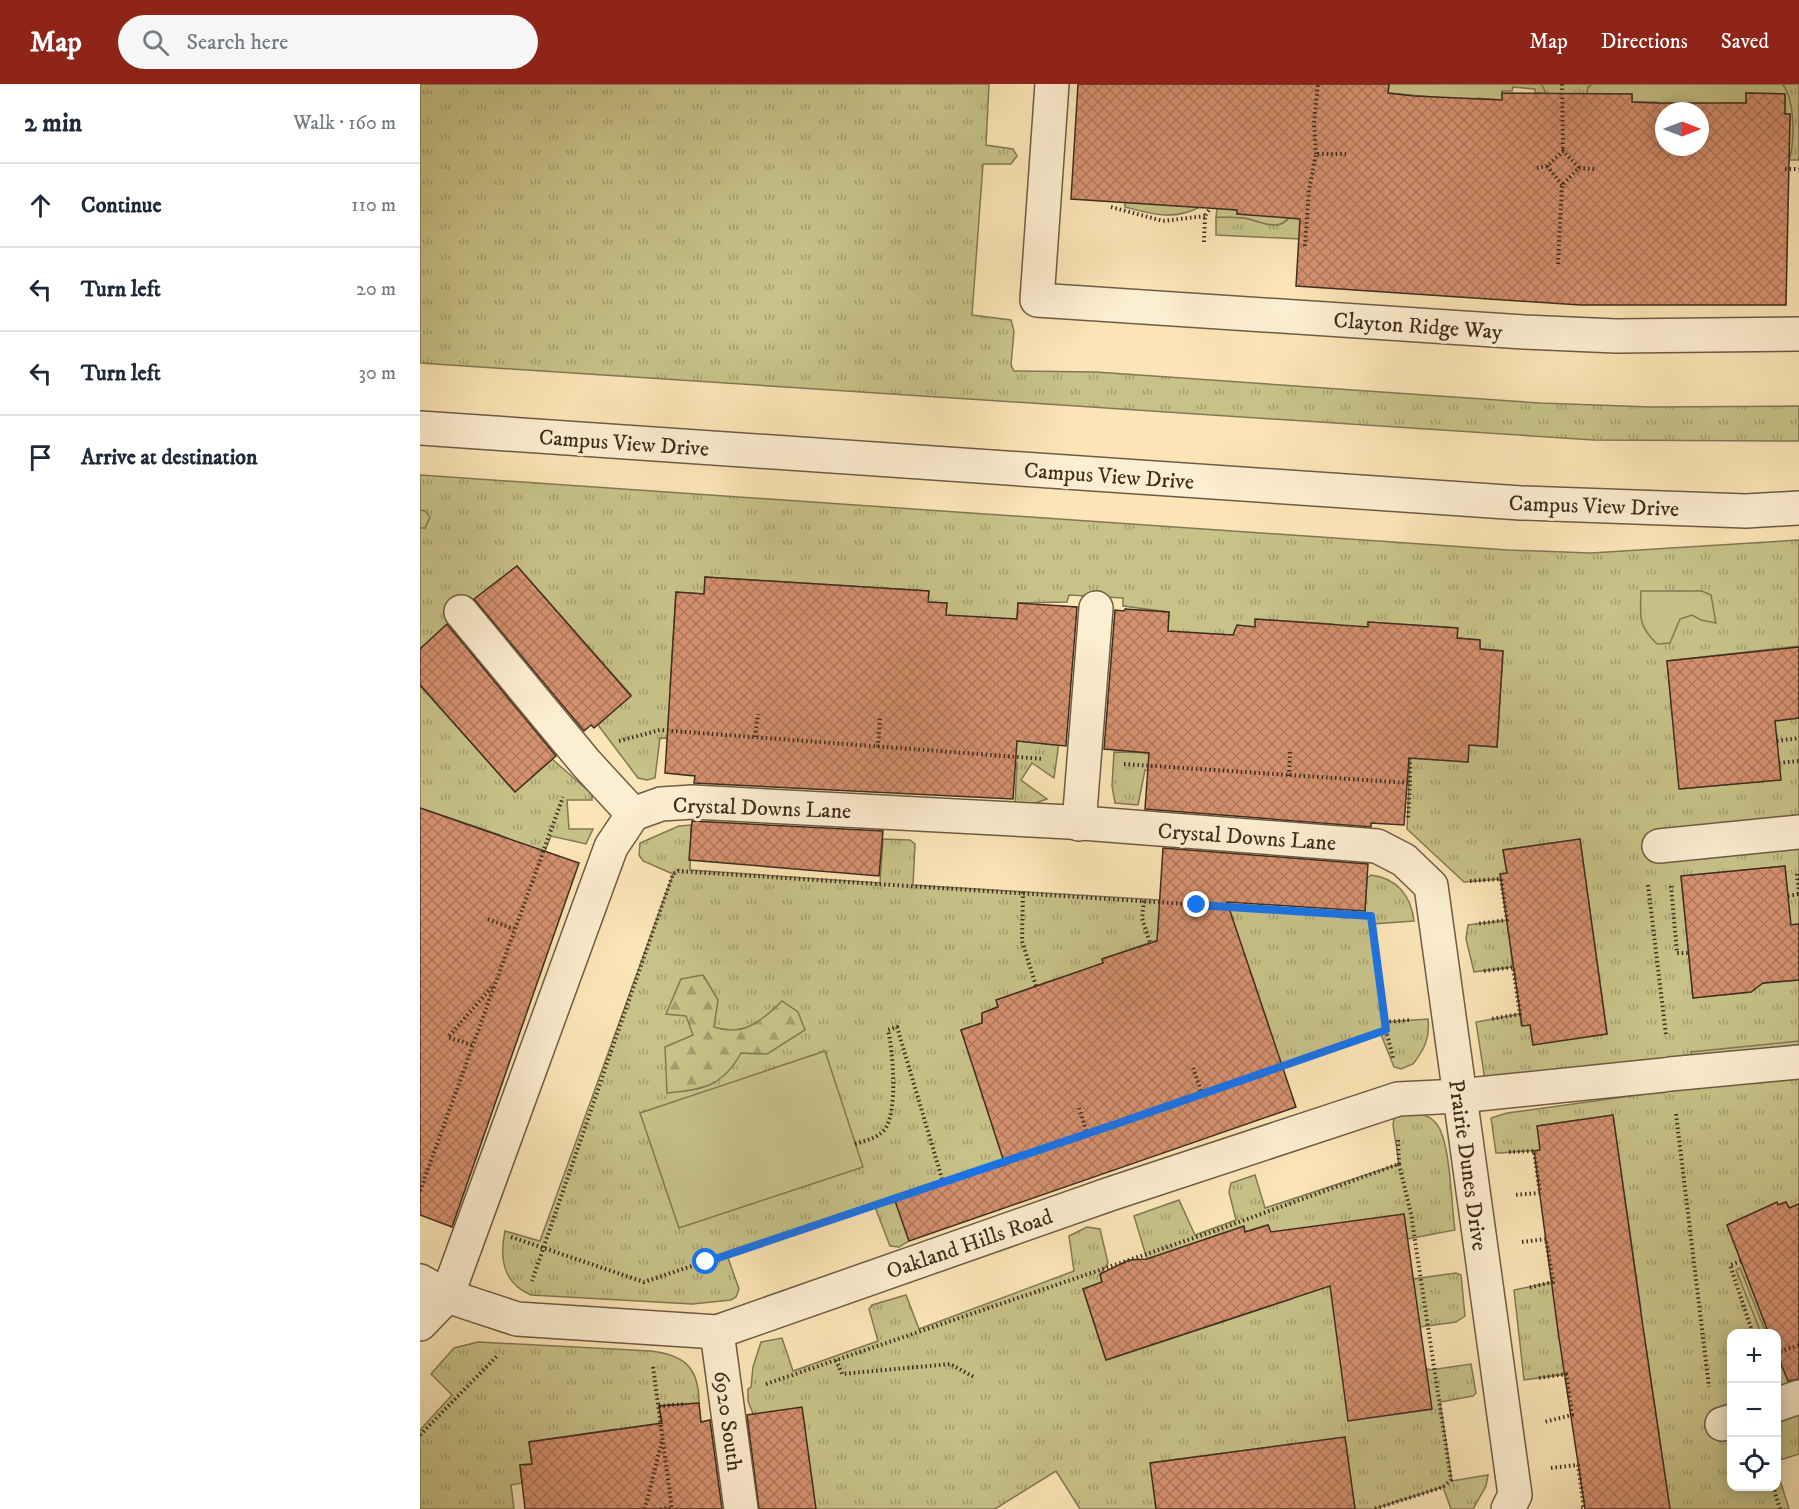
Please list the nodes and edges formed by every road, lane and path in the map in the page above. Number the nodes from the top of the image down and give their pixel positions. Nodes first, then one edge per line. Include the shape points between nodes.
1 (1052, 84) edge
2 (1318, 84) edge
3 (1562, 84) edge
4 (1563, 151) junction
5 (1316, 154) junction
6 (1346, 154) dead end
7 (1547, 166) junction
8 (1537, 168) dead end
9 (1579, 168) junction
10 (1594, 169) dead end
11 (1785, 169) dead end
12 (1799, 169) edge
13 (1562, 185) junction
14 (1111, 207) dead end
15 (1210, 208) dead end
16 (1205, 216) junction
17 (1204, 242) dead end
18 (1305, 246) dead end
19 (1558, 264) dead end
20 (1799, 334) edge
21 (420, 428) edge
22 (1799, 508) edge
23 (1096, 608) dead end
24 (461, 612) dead end
25 (758, 714) dead end
26 (880, 717) dead end
27 (755, 737) junction
28 (1799, 738) edge
29 (1777, 741) dead end
30 (610, 744) dead end
31 (878, 747) junction
32 (1290, 751) dead end
33 (1410, 758) dead end
34 (1054, 760) dead end
35 (1799, 761) edge
36 (1779, 763) dead end
37 (1289, 776) dead end
38 (1410, 783) dead end
39 (566, 788) dead end
40 (633, 814) junction
41 (1079, 824) junction
42 (1799, 832) edge
43 (1377, 846) joint
44 (1664, 855) junction
45 (1023, 892) junction
46 (1799, 894) edge
47 (1788, 896) dead end
48 (1144, 901) junction
49 (488, 919) dead end
50 (514, 929) junction
51 (1150, 943) dead end
52 (1689, 953) dead end
53 (494, 984) junction
54 (1036, 986) dead end
55 (1386, 1030) junction
56 (472, 1045) junction
57 (1799, 1062) edge
58 (1193, 1068) dead end
59 (1396, 1069) dead end
60 (1667, 1075) junction
61 (1202, 1094) junction
62 (1473, 1094) junction
63 (1079, 1108) dead end
64 (1087, 1133) junction
65 (855, 1144) dead end
66 (1505, 1152) dead end
67 (943, 1182) junction
68 (420, 1191) edge
69 (1508, 1196) dead end
70 (507, 1236) dead end
71 (1521, 1243) dead end
72 (543, 1248) junction
73 (1741, 1261) dead end
74 (433, 1288) edge
75 (1523, 1288) dead end
76 (529, 1290) dead end
77 (420, 1324) edge
78 (1752, 1329) edge
79 (717, 1332) junction
80 (1799, 1345) edge
81 (1781, 1351) edge
82 (498, 1356) dead end
83 (652, 1356) dead end
84 (836, 1360) junction
85 (974, 1377) dead end
86 (1530, 1379) dead end
87 (762, 1386) dead end
88 (1799, 1397) edge
89 (1781, 1403) edge
90 (687, 1404) dead end
91 (659, 1406) junction
92 (1727, 1422) edge
93 (1537, 1424) dead end
94 (420, 1435) edge
95 (662, 1437) junction
96 (1544, 1469) dead end
97 (1775, 1491) edge
98 (672, 1508) edge
99 (645, 1509) edge
100 (660, 1509) edge
101 (741, 1509) edge
102 (1374, 1509) edge
103 (1508, 1509) edge
104 (1578, 1509) edge
105 (1780, 1509) edge

1 - 20 street, Clayton Ridge Way via 1037,300 1616,336
2 - 5 path
3 - 4 path
4 - 7 path
4 - 9 path
5 - 6 path
5 - 18 path
7 - 8 path
7 - 13 path
9 - 10 path
9 - 13 path
11 - 12 path
13 - 19 path
14 - 16 path via 1163,221
15 - 16 path
16 - 17 path
21 - 22 street, Campus View Drive via 1521,503 1746,511
23 - 41 street
24 - 40 street
25 - 27 path
26 - 31 path
27 - 30 path via 660,730
27 - 31 path
28 - 29 path
31 - 34 path
32 - 37 path
33 - 38 path
35 - 36 path
39 - 50 path
40 - 41 street, Crystal Downs Lane via 661,804 693,802
40 - 74 street via 611,847
41 - 43 street, Crystal Downs Lane
42 - 44 street
43 - 62 street, Prairie Dunes Drive via 1404,860 1431,886
44 - 52 path via 1677,953
44 - 60 path via 1646,869
45 - 48 path
45 - 54 path via 1022,940
45 - 72 path via 743,873 673,874
46 - 47 path
48 - 51 path via 1143,925
48 - 55 path via 1371,916
49 - 50 path
50 - 53 path
53 - 56 path
53 - 56 path via 448,1037
55 - 59 path
55 - 61 path
56 - 68 path
57 - 60 street, Oakland Hills Road
58 - 61 path
60 - 62 street, Oakland Hills Road
60 - 92 path via 1714,1422
61 - 64 path
62 - 79 street, Oakland Hills Road via 1398,1099 1060,1211
62 - 103 street, Prairie Dunes Drive via 1515,1495
63 - 64 path
64 - 67 path
65 - 67 path via 868,1141 886,1128 892,1076 888,1030 897,1027
66 - 69 path via 1534,1151 1540,1193
67 - 72 path via 644,1282
70 - 72 path
71 - 75 path via 1546,1239 1552,1282
72 - 76 path
73 - 78 path via 1730,1265
74 - 77 street
74 - 79 street, Oakland Hills Road via 517,1319
79 - 101 street, 6920 South
80 - 81 path
82 - 94 path
83 - 91 path
84 - 85 path via 842,1374 950,1364
84 - 87 path
84 - 102 path via 1399,1164 1411,1215 1451,1480 1443,1487
86 - 93 path via 1566,1374 1572,1415
88 - 89 street
90 - 91 path
91 - 95 path
95 - 98 path
95 - 99 path
96 - 104 path via 1578,1465 1584,1508
97 - 105 path
98 - 100 path

